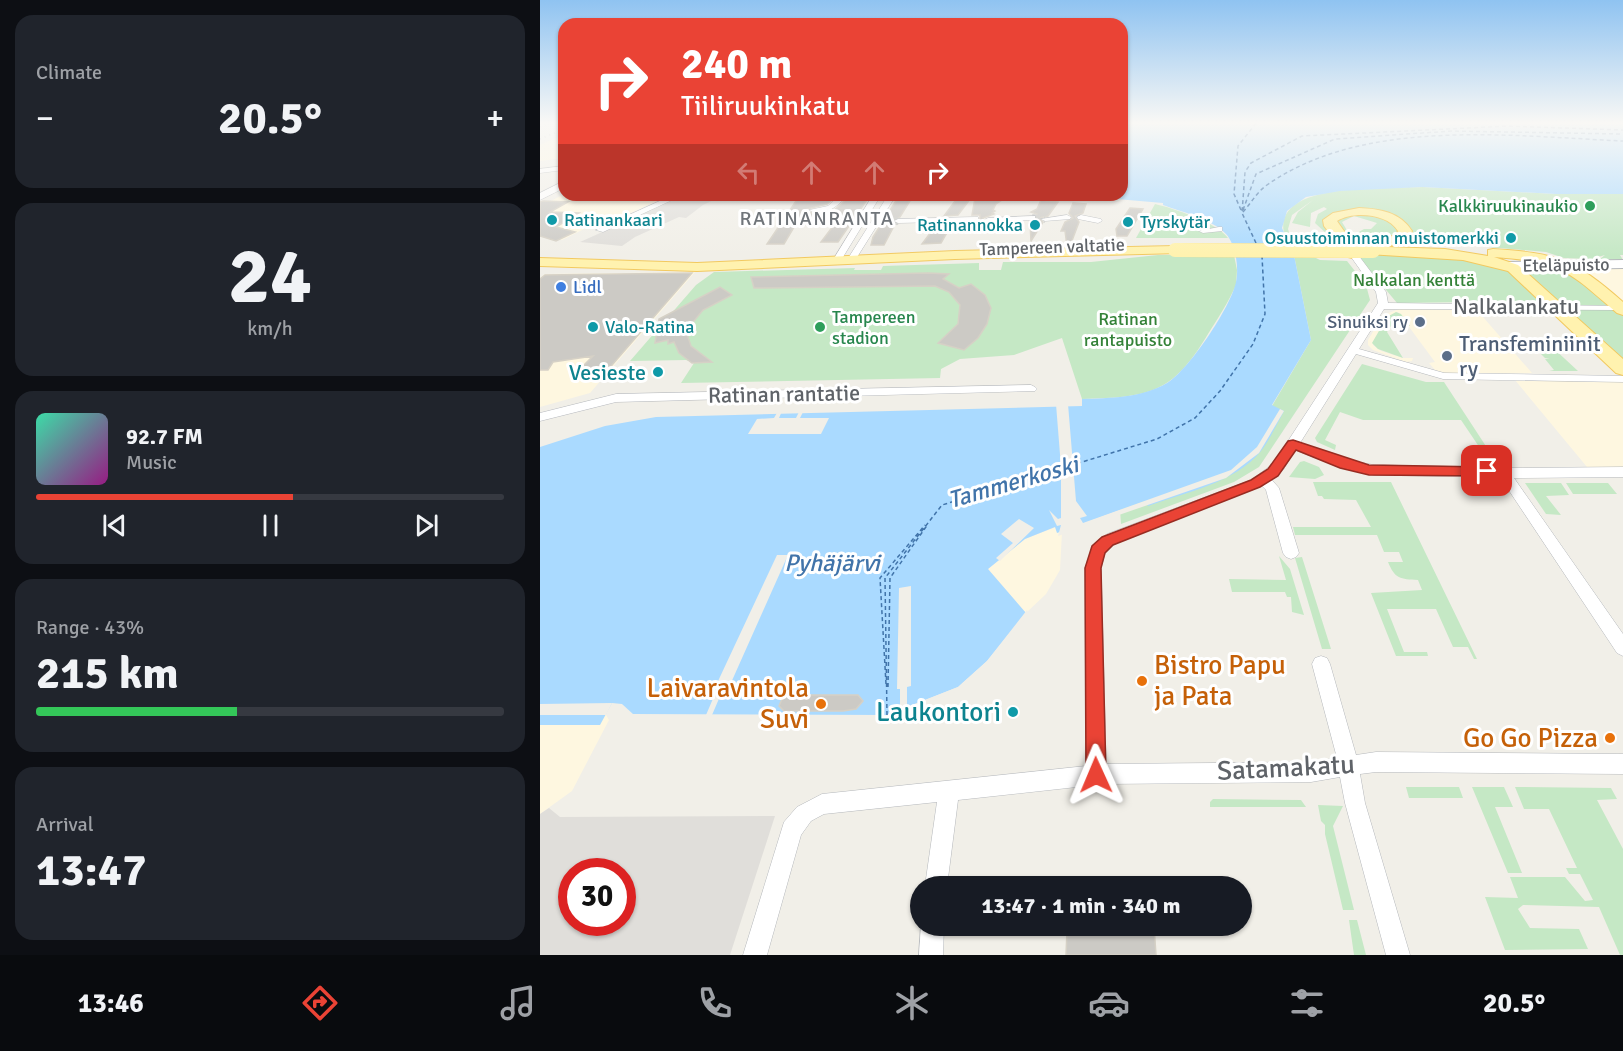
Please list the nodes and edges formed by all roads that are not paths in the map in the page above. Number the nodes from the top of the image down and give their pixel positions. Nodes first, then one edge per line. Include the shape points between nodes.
1 (558, 169) edge
2 (540, 171) edge
3 (558, 187) edge
4 (540, 197) edge
5 (665, 201) edge
6 (838, 201) edge
7 (873, 201) edge
8 (888, 201) edge
9 (813, 210) dead end
10 (1067, 217) dead end
11 (1081, 217) dead end
12 (1032, 218) tunnel mouth
13 (975, 219) dead end
14 (1045, 219) tunnel mouth
15 (988, 220) dead end
16 (861, 221) junction
17 (878, 221) junction
18 (898, 221) tunnel mouth
19 (1098, 221) dead end
20 (1219, 229) dead end
21 (600, 230) dead end
22 (1203, 231) dead end
23 (1374, 246) junction
24 (1353, 254) joint
25 (846, 257) junction
26 (546, 258) edge
27 (1563, 264) junction
28 (1623, 264) edge
29 (1508, 266) junction
30 (1381, 306) junction
31 (1557, 307) junction
32 (1621, 309) edge
33 (1352, 351) junction
34 (1623, 369) edge
35 (1623, 379) edge
36 (1031, 389) dead end
37 (540, 417) edge
38 (1293, 444) junction
39 (1503, 472) junction
40 (1623, 472) edge
41 (1263, 479) junction
42 (1291, 553) dead end
43 (1623, 648) edge
44 (1321, 664) dead end
45 (1623, 764) edge
46 (1348, 766) junction
47 (1096, 775) junction
48 (949, 789) junction
49 (937, 876) edge
50 (932, 936) edge
51 (755, 955) edge
52 (931, 955) edge
53 (1398, 955) edge

1 - 2 street
3 - 4 main road
5 - 21 street
6 - 9 street via 830,208
7 - 16 street
8 - 17 street
10 - 14 street
11 - 19 street
12 - 15 street
13 - 18 street
16 - 17 street
16 - 25 street
17 - 25 street
20 - 22 street
23 - 24 main road via 1402,238 1403,225 1372,213 1337,215 1330,226
23 - 25 main road, Tampereen valtatie, bridge via 1174,246
23 - 27 main road, Tampereen valtatie via 1540,257
23 - 29 main road, Tampereen valtatie
24 - 30 street via 1381,292
25 - 26 main road, Tampereen valtatie via 697,267
27 - 28 street, Eteläpuisto
27 - 29 street, Eteläpuisto
27 - 32 main road, Tampereen valtatie
29 - 31 main road via 1520,272
30 - 31 street, Nalkalankatu
30 - 33 street
31 - 32 street, Nalkalankatu
31 - 34 main road
33 - 35 street via 1448,376
33 - 38 street
36 - 37 street, Ratinan rantatie via 616,398
38 - 39 street via 1369,470
38 - 41 street via 1278,467
39 - 40 street
39 - 43 street
41 - 42 street via 1272,488
41 - 47 street via 1119,534 1098,550 1093,568
44 - 46 street
45 - 46 street, Satamakatu via 1376,762
46 - 47 street, Satamakatu via 1311,772
46 - 53 street
47 - 48 street, Satamakatu
48 - 49 street
48 - 51 street, Satamakatu via 822,804 804,814 788,839
50 - 52 street

